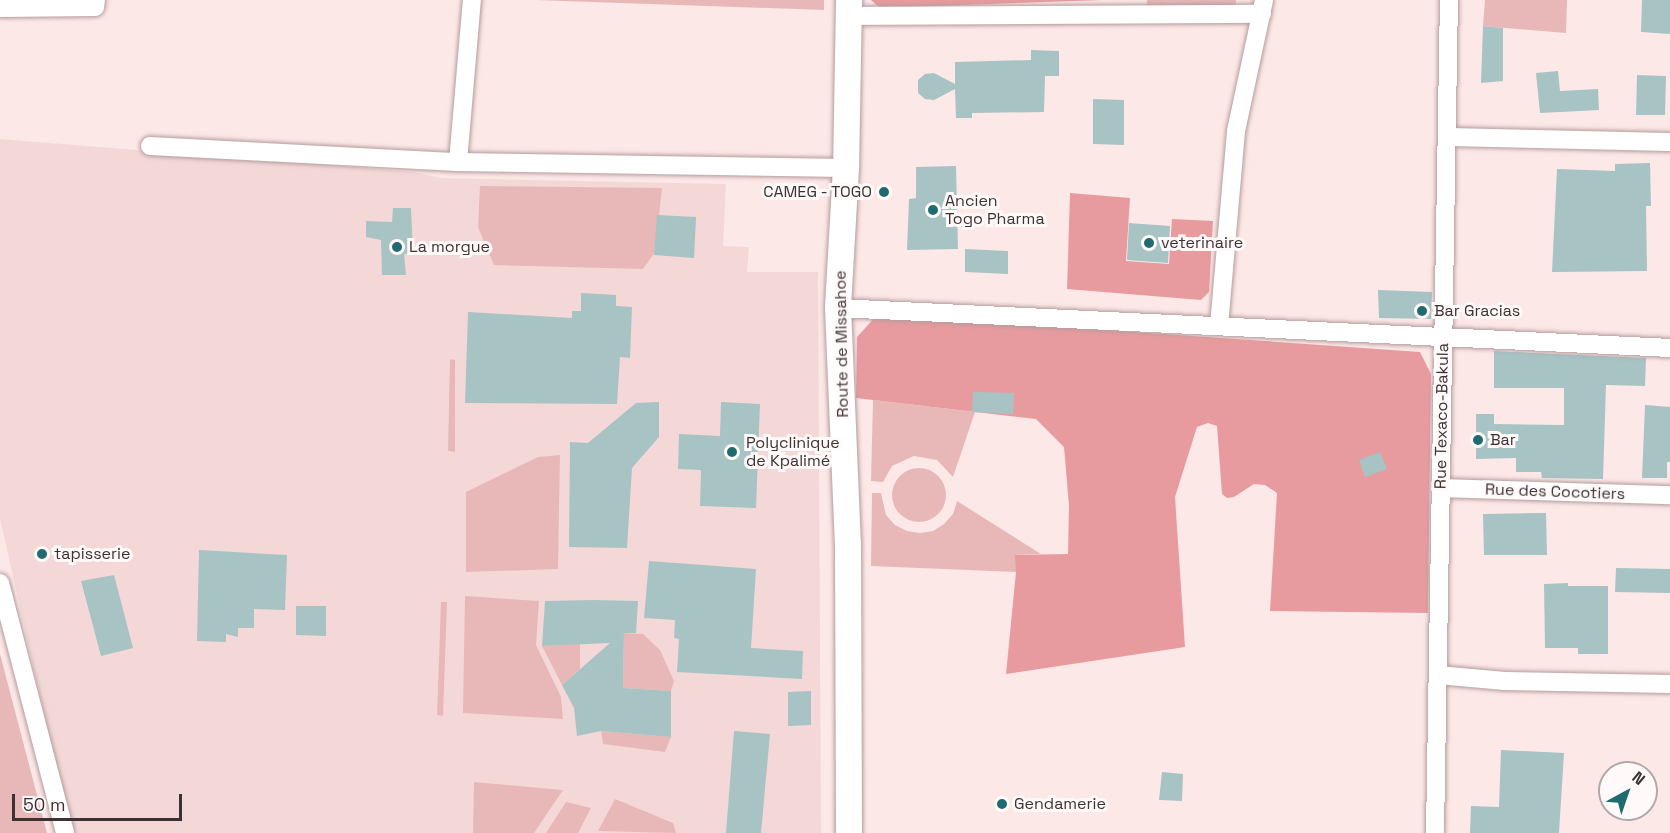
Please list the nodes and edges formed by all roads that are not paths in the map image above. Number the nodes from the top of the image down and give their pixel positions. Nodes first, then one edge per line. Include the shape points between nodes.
1 (96, 0) edge
2 (472, 0) edge
3 (1449, 0) edge
4 (1263, 7) edge
5 (0, 8) edge
6 (848, 8) edge
7 (1447, 137) junction
8 (1670, 142) edge
9 (150, 146) dead end
10 (458, 162) junction
11 (846, 168) junction
12 (838, 308) junction
13 (1219, 326) junction
14 (1443, 337) junction
15 (1670, 348) edge
16 (1441, 488) junction
17 (1670, 495) edge
18 (0, 583) edge
19 (1438, 675) junction
20 (1670, 684) edge
21 (65, 833) edge
22 (849, 833) edge
23 (1435, 833) edge

1 - 5 street via 95,7
2 - 10 street
3 - 7 street, Rue Texaco-Bakula
4 - 6 street
4 - 13 street via 1236,131
6 - 11 main road, Route de Missahoe
7 - 8 street
7 - 14 street, Rue Texaco-Bakula
9 - 10 street
10 - 11 street
11 - 12 main road, Route de Missahoe
12 - 13 street
12 - 22 main road, Route de Missahoe via 848,544
13 - 14 street
14 - 15 street
14 - 16 street, Rue Texaco-Bakula
16 - 17 street, Rue des Cocotiers
16 - 19 street, Rue Texaco-Bakula
18 - 21 street
19 - 20 street via 1505,681
19 - 23 street, Rue Texaco-Bakula

